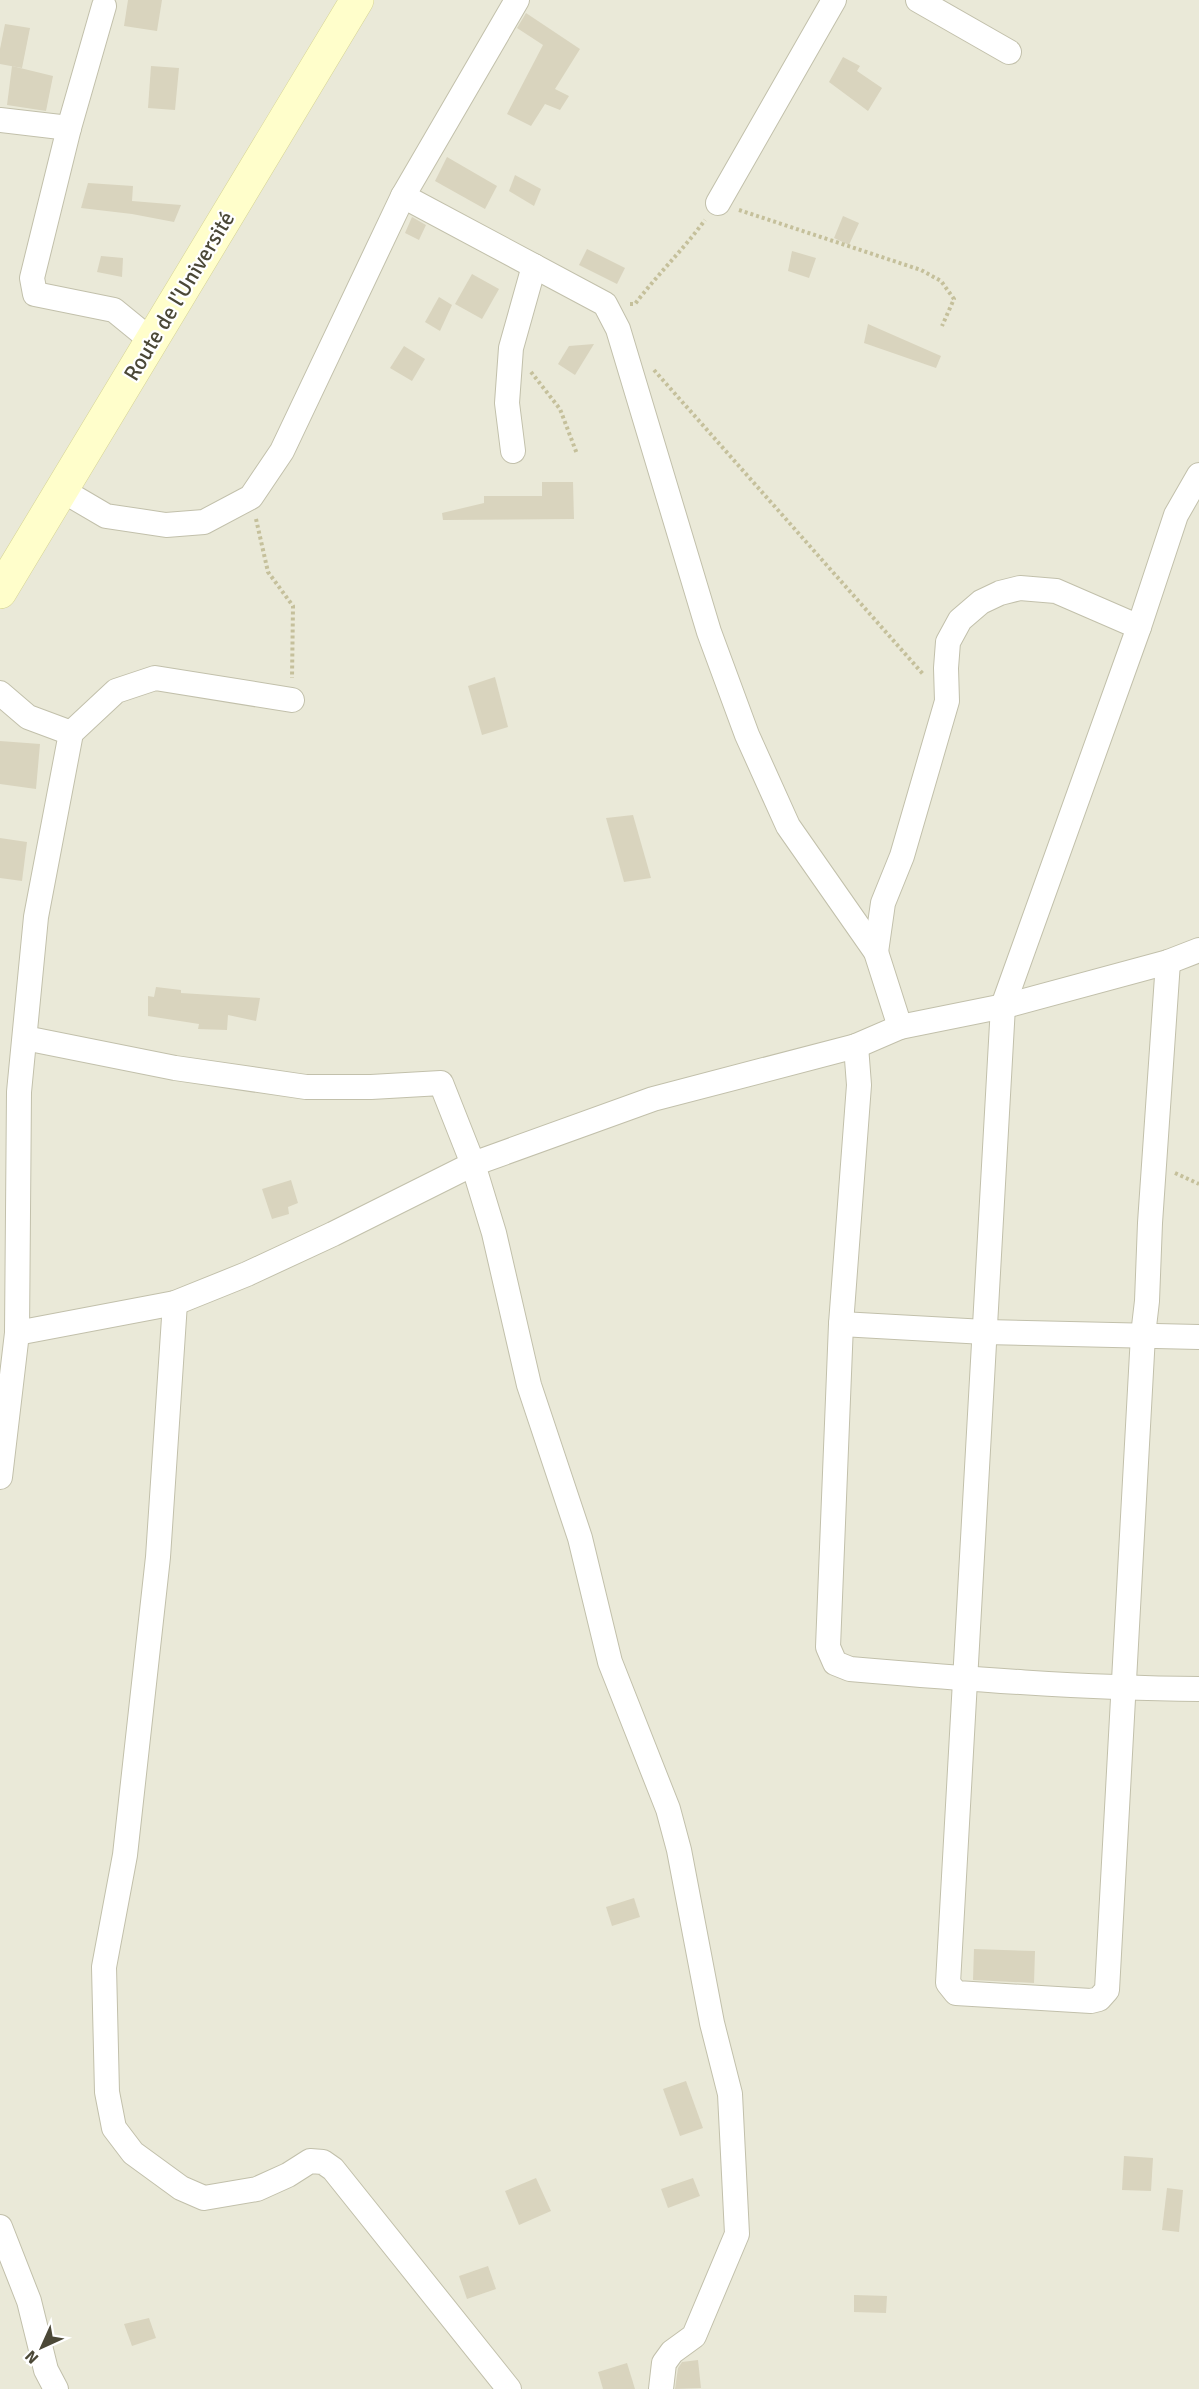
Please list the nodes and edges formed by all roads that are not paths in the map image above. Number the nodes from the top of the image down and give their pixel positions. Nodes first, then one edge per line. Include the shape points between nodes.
1 (357, 0) edge
2 (517, 0) edge
3 (834, 0) edge
4 (918, 0) edge
5 (104, 6) dead end
6 (1009, 52) dead end
7 (0, 120) edge
8 (69, 128) junction
9 (403, 196) junction
10 (718, 203) road end
11 (534, 266) junction
12 (152, 341) junction
13 (513, 451) dead end
14 (1199, 475) edge
15 (60, 489) junction
16 (0, 592) edge
17 (1139, 627) junction
18 (0, 693) edge
19 (292, 700) road end
20 (71, 733) junction
21 (1199, 950) edge
22 (876, 952) junction
23 (1168, 962) junction
24 (1003, 1006) junction
25 (900, 1028) junction
26 (25, 1038) junction
27 (856, 1046) junction
28 (473, 1164) junction
29 (175, 1303) junction
30 (841, 1324) junction
31 (985, 1332) junction
32 (17, 1333) junction
33 (1143, 1335) junction
34 (1199, 1337) edge
35 (0, 1477) edge
36 (966, 1678) junction
37 (1125, 1689) junction
38 (1199, 1689) edge
39 (0, 2227) edge
40 (57, 2389) edge
41 (509, 2389) edge
42 (661, 2389) edge

1 - 12 street, Route de l'Université
2 - 9 street
3 - 10 street
4 - 6 street
5 - 8 street
7 - 8 street
8 - 12 street via 32,278 35,294 114,310
9 - 11 street
9 - 15 street via 282,451 251,497 204,522 166,525 106,516
11 - 13 street via 512,348 507,403
11 - 22 street via 605,304 618,329 709,632 747,735 788,826
12 - 15 street, Route de l'Université
14 - 17 street via 1176,515
15 - 16 street, Route de l'Université
17 - 22 street via 1056,591 1020,588 981,602 960,620 948,642 947,701 902,856 883,903
17 - 24 street
18 - 20 street via 28,717
19 - 20 street via 155,678 116,691
20 - 26 street via 36,917
21 - 23 street
22 - 25 street
23 - 24 street
23 - 33 street
24 - 25 street
24 - 31 street
25 - 27 street
26 - 28 street via 175,1068 306,1087 441,1083
26 - 32 street via 19,1103
27 - 28 street via 653,1099
27 - 30 street via 859,1085
28 - 29 street via 248,1274
28 - 42 street via 494,1233 530,1385 580,1538 610,1662 668,1809 730,2094 737,2234 694,2336 664,2363
29 - 32 street
29 - 41 street via 158,1557 125,1855 104,1967 107,2092 114,2128 133,2153 181,2188 204,2198 257,2189 310,2161 323,2162 333,2169
30 - 31 street
30 - 36 street via 828,1647 835,1663 850,1670
31 - 33 street
31 - 36 street
32 - 35 street
33 - 34 street
33 - 37 street
36 - 37 street
36 - 37 street via 948,1983 957,1993 968,1994 1091,2001 1107,1990
37 - 38 street
39 - 40 street via 29,2301 46,2370

